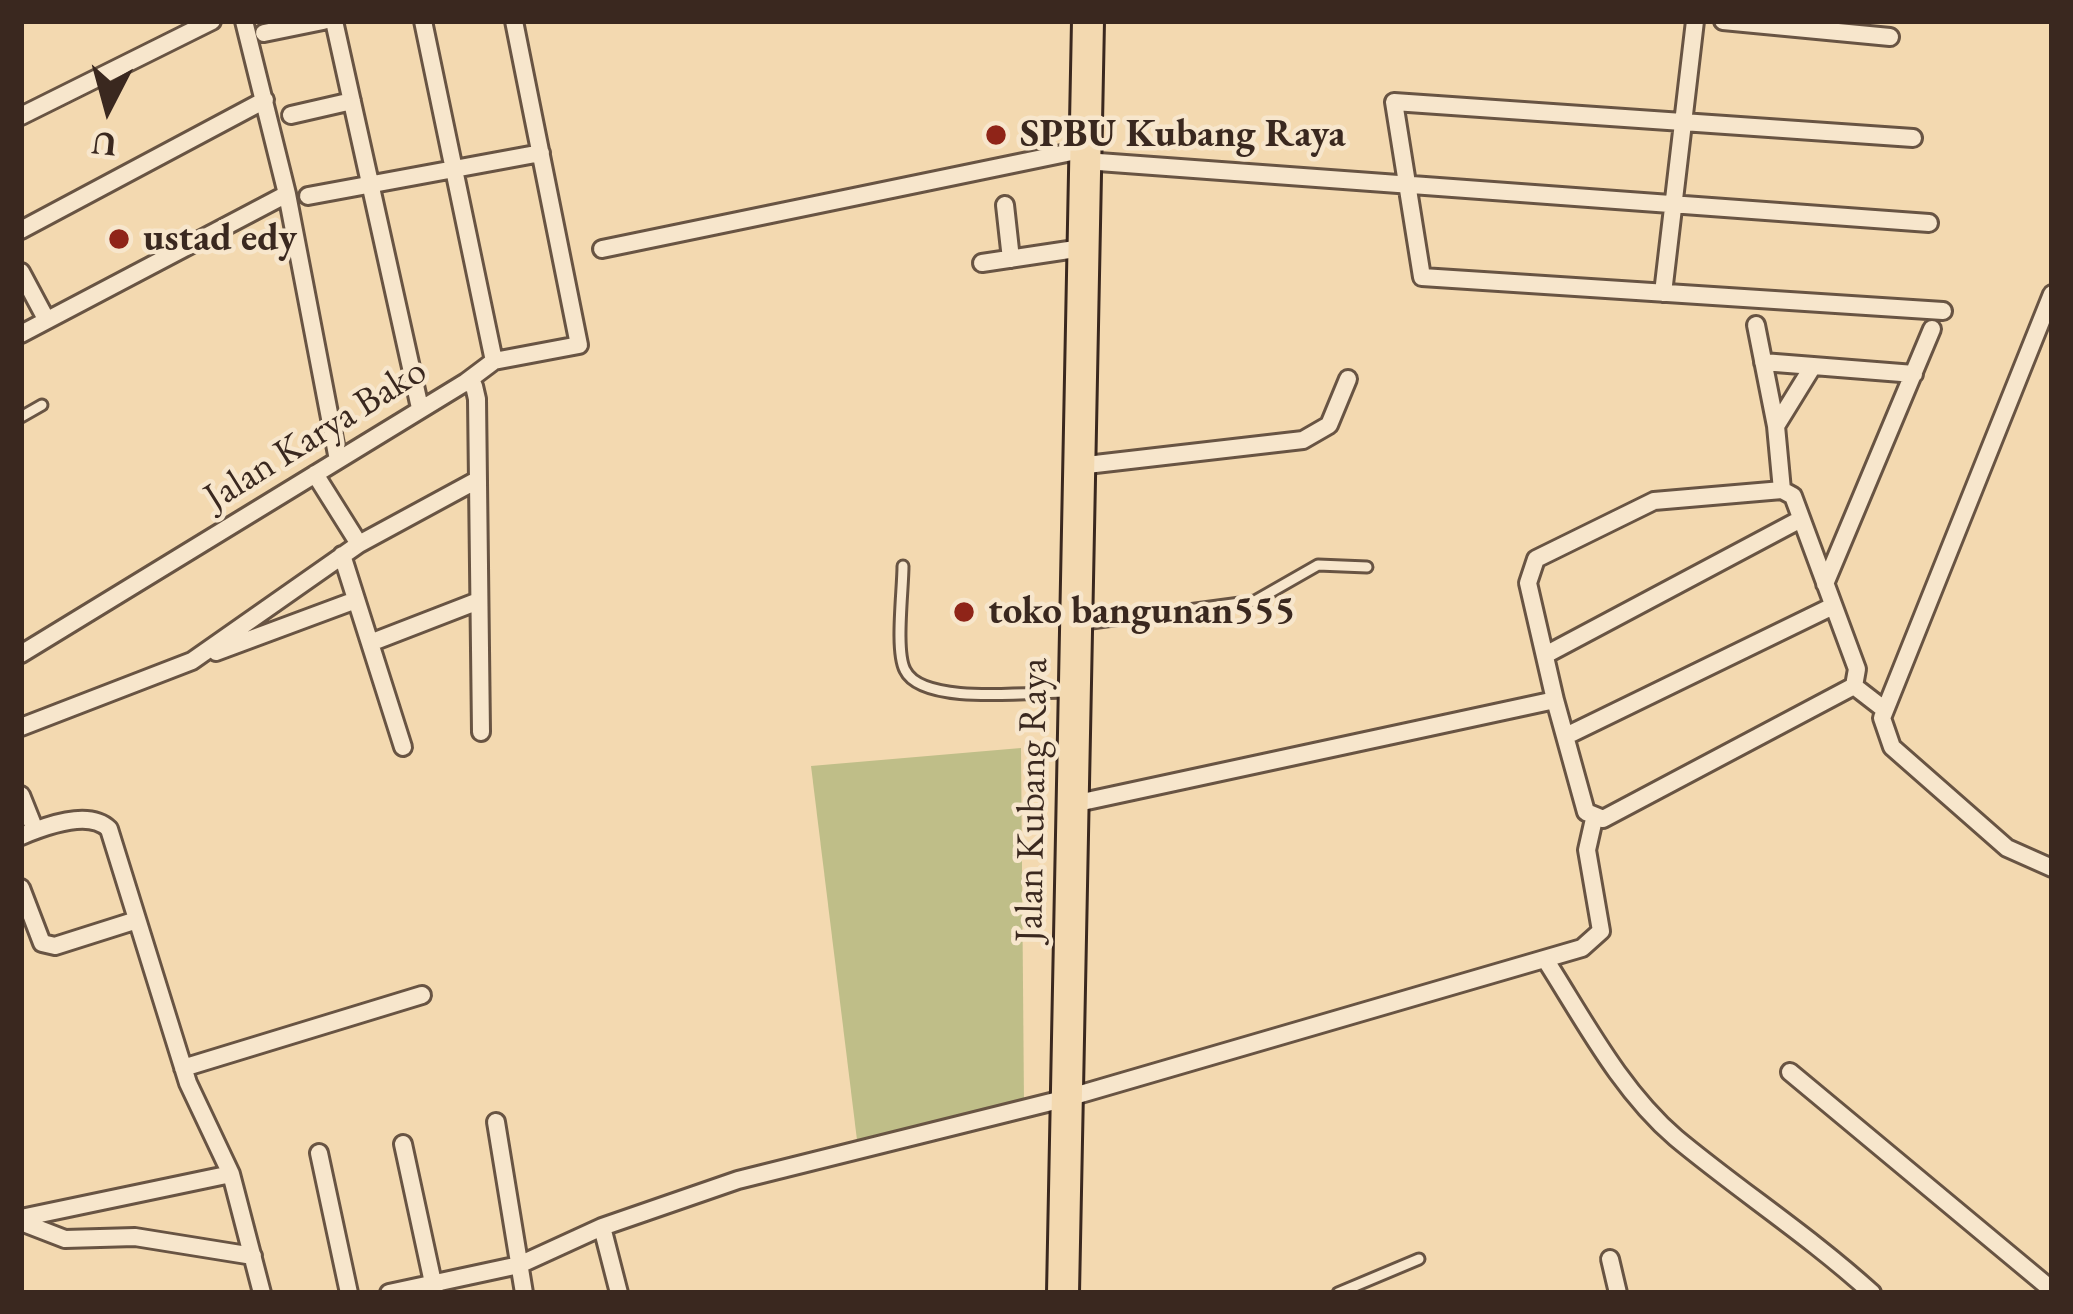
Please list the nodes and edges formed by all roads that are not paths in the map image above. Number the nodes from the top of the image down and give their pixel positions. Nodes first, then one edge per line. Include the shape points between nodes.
1 (212, 21) edge
2 (244, 21) edge
3 (323, 21) edge
4 (334, 21) edge
5 (423, 21) edge
6 (514, 21) edge
7 (1088, 21) edge
8 (1695, 21) edge
9 (1723, 21) edge
10 (1762, 23) edge
11 (1850, 27) edge
12 (264, 33) dead end
13 (1890, 38) dead end
14 (265, 100) junction
15 (352, 101) junction
16 (291, 115) dead end
17 (21, 116) edge
18 (1684, 122) junction
19 (1913, 138) dead end
20 (541, 154) junction
21 (1086, 155) junction
22 (455, 170) junction
23 (370, 184) junction
24 (1410, 188) junction
25 (286, 194) junction
26 (308, 196) dead end
27 (1005, 205) dead end
28 (1675, 206) junction
29 (1928, 223) dead end
30 (21, 230) edge
31 (1082, 248) junction
32 (602, 249) dead end
33 (1011, 259) junction
34 (982, 263) dead end
35 (21, 272) edge
36 (1664, 293) junction
37 (2052, 294) edge
38 (1942, 311) dead end
39 (45, 317) junction
40 (1756, 325) dead end
41 (1932, 328) dead end
42 (21, 334) edge
43 (494, 361) junction
44 (1763, 362) junction
45 (1813, 366) junction
46 (1914, 374) junction
47 (1348, 379) dead end
48 (466, 382) junction
49 (42, 405) dead end
50 (420, 408) junction
51 (21, 418) edge
52 (1776, 426) junction
53 (338, 460) junction
54 (1078, 466) junction
55 (315, 474) junction
56 (476, 481) junction
57 (1782, 490) junction
58 (1801, 519) junction
59 (359, 544) junction
60 (342, 555) junction
61 (903, 566) dead end
62 (1367, 567) dead end
63 (1826, 584) junction
64 (356, 600) junction
65 (476, 602) junction
66 (1833, 606) junction
67 (1074, 625) junction
68 (370, 644) junction
69 (1549, 653) junction
70 (21, 654) edge
71 (192, 661) junction
72 (1854, 686) junction
73 (1072, 692) junction
74 (1556, 700) junction
75 (1885, 710) junction
76 (21, 728) edge
77 (481, 732) dead end
78 (1566, 736) junction
79 (403, 747) dead end
80 (21, 795) edge
81 (1073, 804) junction
82 (1594, 819) junction
83 (28, 833) edge
84 (2052, 868) edge
85 (21, 888) edge
86 (137, 920) junction
87 (1545, 959) junction
88 (422, 995) dead end
89 (183, 1068) junction
90 (1790, 1072) dead end
91 (1067, 1098) junction
92 (496, 1122) dead end
93 (403, 1144) dead end
94 (319, 1153) dead end
95 (232, 1174) junction
96 (21, 1220) edge
97 (602, 1227) junction
98 (253, 1256) junction
99 (1419, 1259) dead end
100 (1610, 1259) dead end
101 (519, 1264) junction
102 (434, 1288) edge
103 (2052, 1290) edge
104 (262, 1293) edge
105 (349, 1293) edge
106 (389, 1293) edge
107 (524, 1293) edge
108 (619, 1293) edge
109 (1064, 1293) edge
110 (1338, 1293) edge
111 (1618, 1293) edge
112 (1872, 1293) edge

1 - 17 street
2 - 14 street
3 - 12 street
4 - 15 street
5 - 22 street
6 - 20 street
7 - 21 highway, Jalan Kubang Raya
8 - 18 street
9 - 10 street
10 - 11 street
11 - 13 street
14 - 25 street
14 - 30 street
15 - 16 street
15 - 23 street
18 - 19 street
18 - 24 street via 1394,102
18 - 28 street
20 - 22 street
20 - 43 street via 579,345
21 - 24 street
21 - 31 highway, Jalan Kubang Raya
21 - 32 street
22 - 23 street
22 - 43 street
23 - 26 street
23 - 50 street
24 - 28 street
24 - 36 street via 1422,277
25 - 39 street
25 - 53 street
27 - 33 street
28 - 29 street
28 - 36 street
31 - 33 street
31 - 54 highway, Jalan Kubang Raya
33 - 34 street
35 - 39 street
36 - 38 street
37 - 75 street
39 - 42 street
40 - 44 street
41 - 46 street
43 - 48 street
44 - 45 street
44 - 52 street
45 - 46 street
45 - 52 street
46 - 63 street
47 - 54 street via 1329,425 1303,440
48 - 50 street, Jalan Karya Bako
48 - 56 street, Jalan Karya Bako via 477,399
49 - 51 lane
50 - 53 street, Jalan Karya Bako
52 - 57 street
53 - 55 street, Jalan Karya Bako
54 - 67 highway, Jalan Kubang Raya
55 - 59 street
55 - 70 street, Jalan Karya Bako
56 - 59 street
56 - 65 street, Jalan Karya Bako
57 - 58 street
57 - 69 street via 1654,501 1536,559 1528,583
58 - 63 street
58 - 69 street
59 - 60 street
60 - 64 street
60 - 71 street
61 - 73 lane via 902,666 914,683 940,693
62 - 67 lane via 1318,566 1255,601
63 - 66 street
64 - 68 street
64 - 71 street
65 - 68 street
65 - 77 street, Jalan Karya Bako
66 - 72 street via 1857,669
66 - 78 street
67 - 73 highway, Jalan Kubang Raya
68 - 79 street
69 - 74 street
71 - 76 street
72 - 75 street
72 - 82 street
73 - 81 highway, Jalan Kubang Raya
74 - 78 street
74 - 81 street
75 - 84 street via 1892,747 2007,848
78 - 82 street
80 - 83 street
81 - 91 highway, Jalan Kubang Raya
82 - 87 street via 1587,850 1601,931 1582,948
83 - 86 street via 84,819 104,823
85 - 86 street via 42,943
86 - 89 street
87 - 91 street
87 - 112 street via 1618,1073 1674,1136 1806,1232
88 - 89 street
89 - 95 street
90 - 103 street
91 - 97 street via 738,1180
91 - 109 highway, Jalan Kubang Raya
92 - 101 street
93 - 102 street
94 - 105 street
95 - 96 street
95 - 98 street
96 - 98 street via 65,1239 135,1237
97 - 101 street
97 - 108 street
98 - 104 street
99 - 110 lane
100 - 111 street
101 - 102 street
101 - 107 street
102 - 106 street

